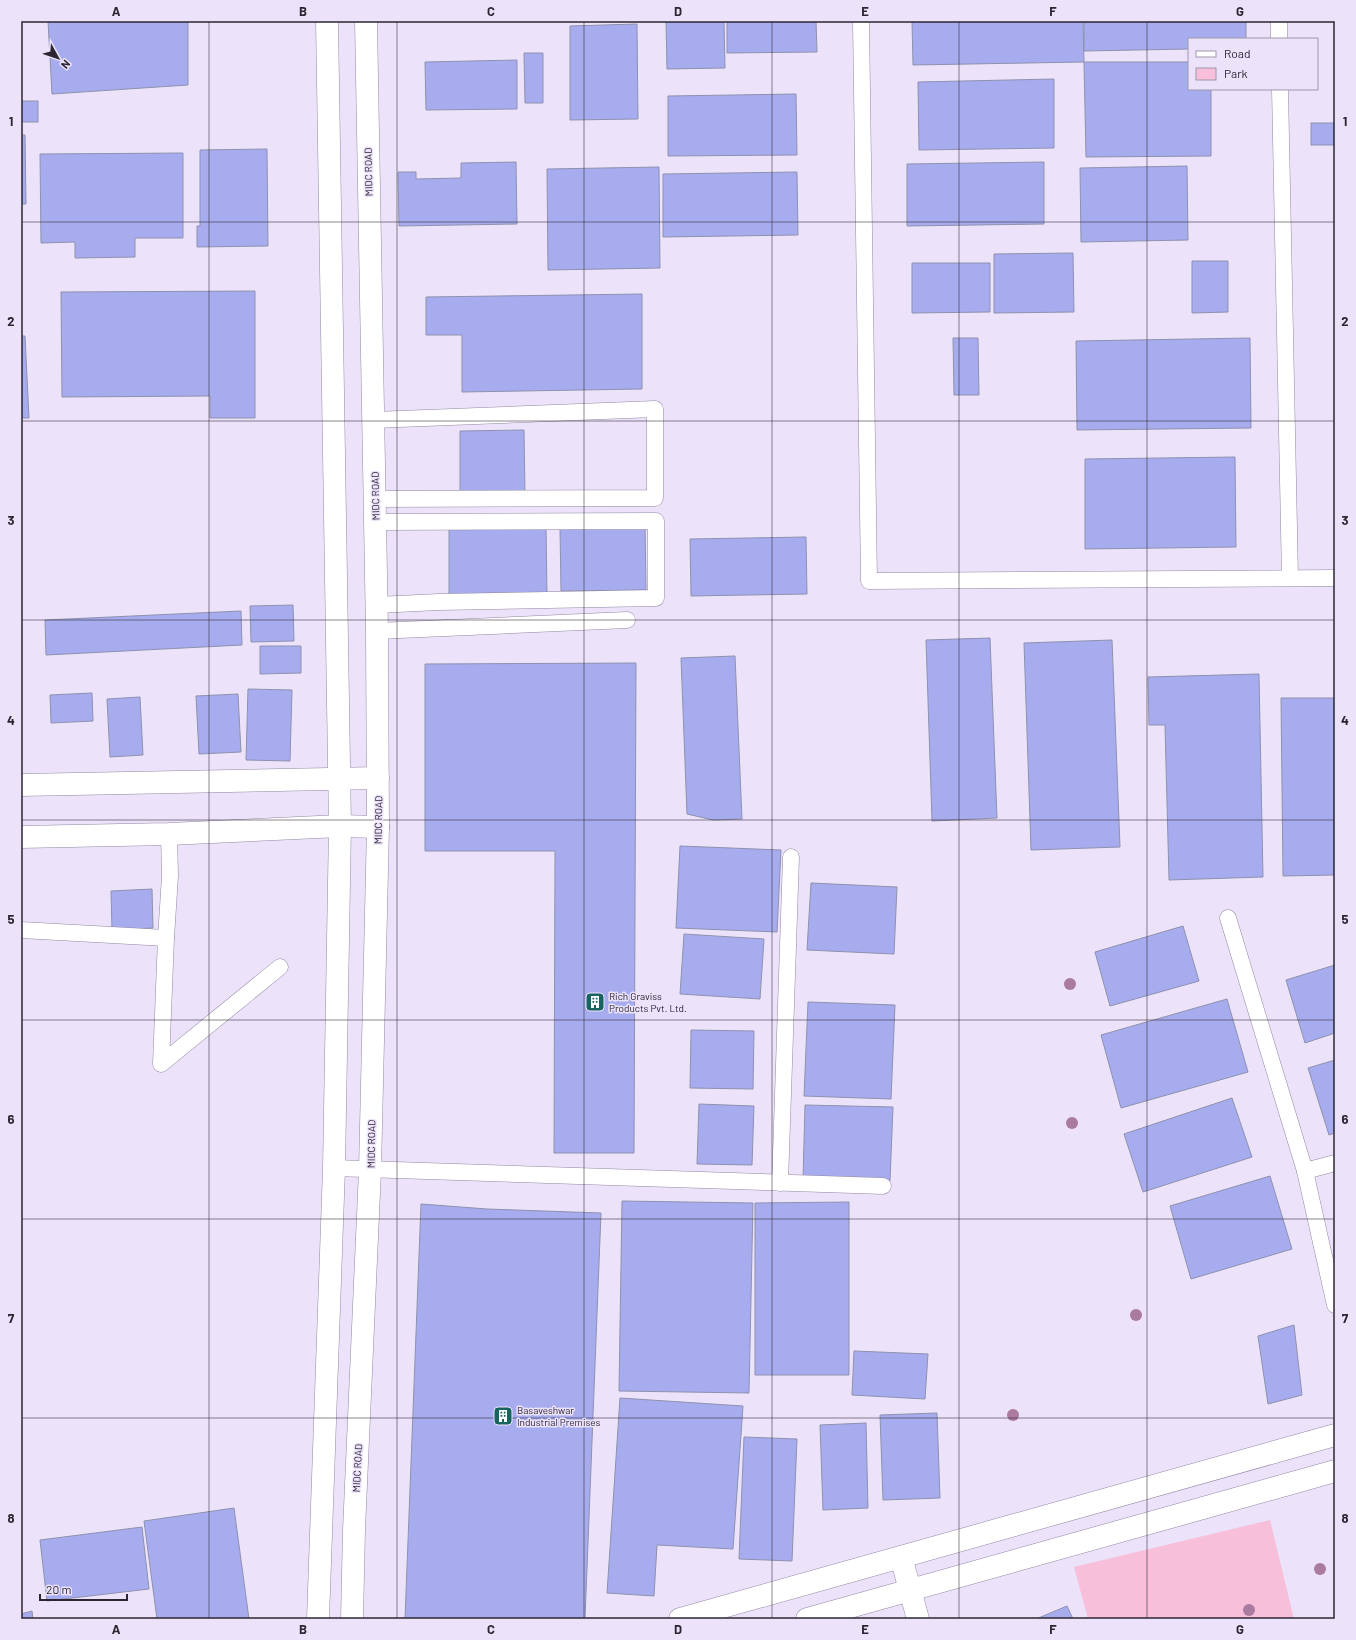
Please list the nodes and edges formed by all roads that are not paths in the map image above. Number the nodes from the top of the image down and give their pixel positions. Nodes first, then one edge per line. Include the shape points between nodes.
1 (327, 21) edge
2 (366, 21) edge
3 (861, 21) edge
4 (1279, 21) edge
5 (1279, 38) edge
6 (1280, 90) edge
7 (373, 420) junction
8 (375, 499) junction
9 (375, 522) junction
10 (1290, 578) junction
11 (1335, 578) edge
12 (377, 605) junction
13 (627, 620) dead end
14 (377, 630) junction
15 (378, 778) junction
16 (338, 779) junction
17 (21, 785) edge
18 (340, 826) junction
19 (378, 827) junction
20 (169, 834) junction
21 (21, 836) edge
22 (791, 857) dead end
23 (1228, 918) dead end
24 (21, 930) edge
25 (166, 938) junction
26 (280, 967) dead end
27 (1335, 1163) edge
28 (334, 1168) junction
29 (370, 1170) junction
30 (1305, 1171) junction
31 (780, 1183) junction
32 (883, 1186) dead end
33 (1335, 1305) edge
34 (1335, 1435) edge
35 (1335, 1471) edge
36 (321, 1530) junction
37 (354, 1530) junction
38 (900, 1557) junction
39 (910, 1590) junction
40 (318, 1619) edge
41 (352, 1619) edge
42 (680, 1619) edge
43 (807, 1619) edge
44 (918, 1619) edge

1 - 16 main road
2 - 7 main road, MIDC ROAD
3 - 10 lane via 869,581
4 - 5 lane
6 - 10 lane
7 - 8 main road, MIDC ROAD
7 - 8 lane via 655,409 655,498
8 - 9 main road, MIDC ROAD
9 - 12 main road, MIDC ROAD
9 - 12 lane via 656,521 656,598
10 - 11 lane
12 - 14 main road, MIDC ROAD
13 - 14 lane
14 - 15 main road, MIDC ROAD
15 - 16 main road
15 - 19 main road, MIDC ROAD
16 - 17 main road
16 - 18 main road
18 - 19 main road
18 - 20 main road
18 - 28 main road
19 - 29 main road, MIDC ROAD
20 - 21 main road
20 - 25 lane via 170,876
22 - 31 lane
23 - 30 lane
24 - 25 lane
25 - 26 lane via 161,1064
27 - 30 lane
28 - 29 lane
28 - 36 main road
29 - 31 lane
29 - 37 main road, MIDC ROAD
30 - 33 lane
31 - 32 lane
34 - 38 main road
35 - 39 main road
36 - 37 main road
36 - 40 main road
37 - 41 main road, MIDC ROAD
38 - 39 main road
38 - 42 main road
39 - 43 main road
39 - 44 main road

